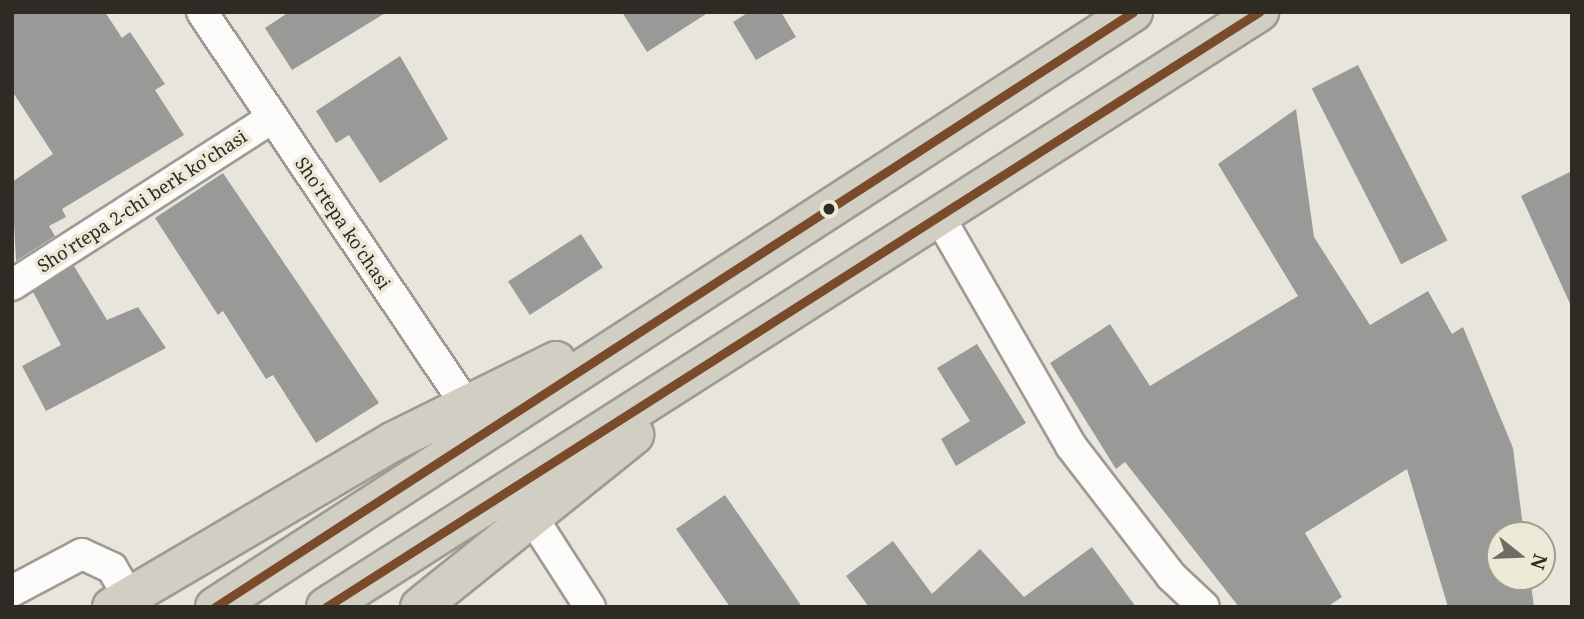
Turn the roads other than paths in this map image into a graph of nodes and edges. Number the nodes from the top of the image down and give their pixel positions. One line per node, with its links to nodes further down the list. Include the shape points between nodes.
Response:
1 (202, 12): 4 (street, Sho'rtepa ko'chasi)
2 (1133, 12): 8 (highway, via 720,279)
3 (1259, 12): 5 (highway)
4 (272, 118): 6 (street, Sho'rtepa 2-chi berk ko'chasi); 8 (street, Sho'rtepa ko'chasi)
5 (940, 218): 7 (highway); 17 (street, via 1071,446 1171,576)
6 (12, 285)
7 (753, 336): 9 (highway); 10 (highway)
8 (475, 419): 12 (highway); 13 (highway)
9 (513, 488): 10 (street); 14 (highway)
10 (533, 519): 15 (highway); 16 (street)
11 (12, 591): 12 (street, via 82,554 102,560)
12 (120, 601)
13 (215, 607)
14 (326, 607)
15 (420, 607)
16 (590, 607)
17 (1204, 607)

